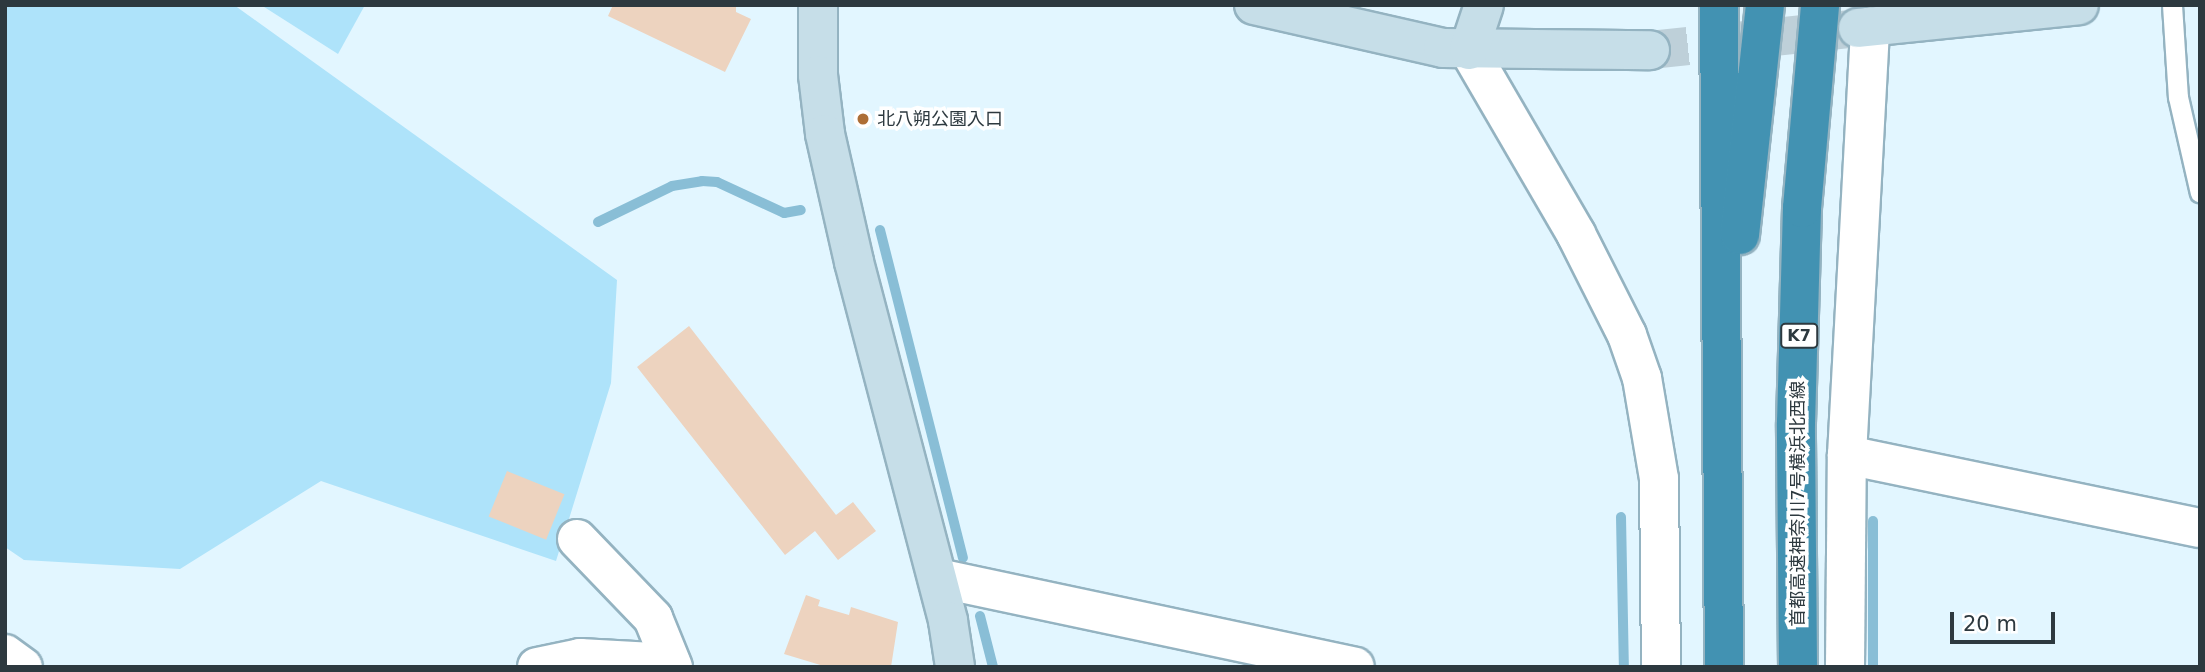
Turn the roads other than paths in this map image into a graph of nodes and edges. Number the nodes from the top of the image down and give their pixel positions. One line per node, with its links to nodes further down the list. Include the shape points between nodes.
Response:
1 (818, 5): 16 (street, via 818,75 825,134)
2 (1254, 5): 9 (street)
3 (1483, 5): 9 (street)
4 (1719, 5): 12 (highway)
5 (1765, 5): 12 (highway)
6 (1820, 5): 25 (highway, 首都高速神奈川7号横浜北西線 / K7, via 1802,222 1796,423)
7 (2079, 5): 13 (street, via 1864,28)
8 (2172, 5): 11 (lane, via 2178,97)
9 (1469, 50): 10 (street); 23 (street, via 1576,234 1628,335 1642,378 1659,479)
10 (1650, 50)
11 (2200, 192)
12 (1722, 426): 24 (highway)
13 (1847, 455): 14 (street); 26 (street)
14 (2200, 527)
15 (577, 539): 18 (street, via 653,618)
16 (938, 578): 21 (street); 22 (street)
17 (5, 654): 19 (street)
18 (672, 665): 20 (street, via 580,657)
19 (23, 667)
20 (537, 667)
21 (955, 667)
22 (1355, 667)
23 (1661, 667)
24 (1724, 667)
25 (1798, 667)
26 (1845, 667)

